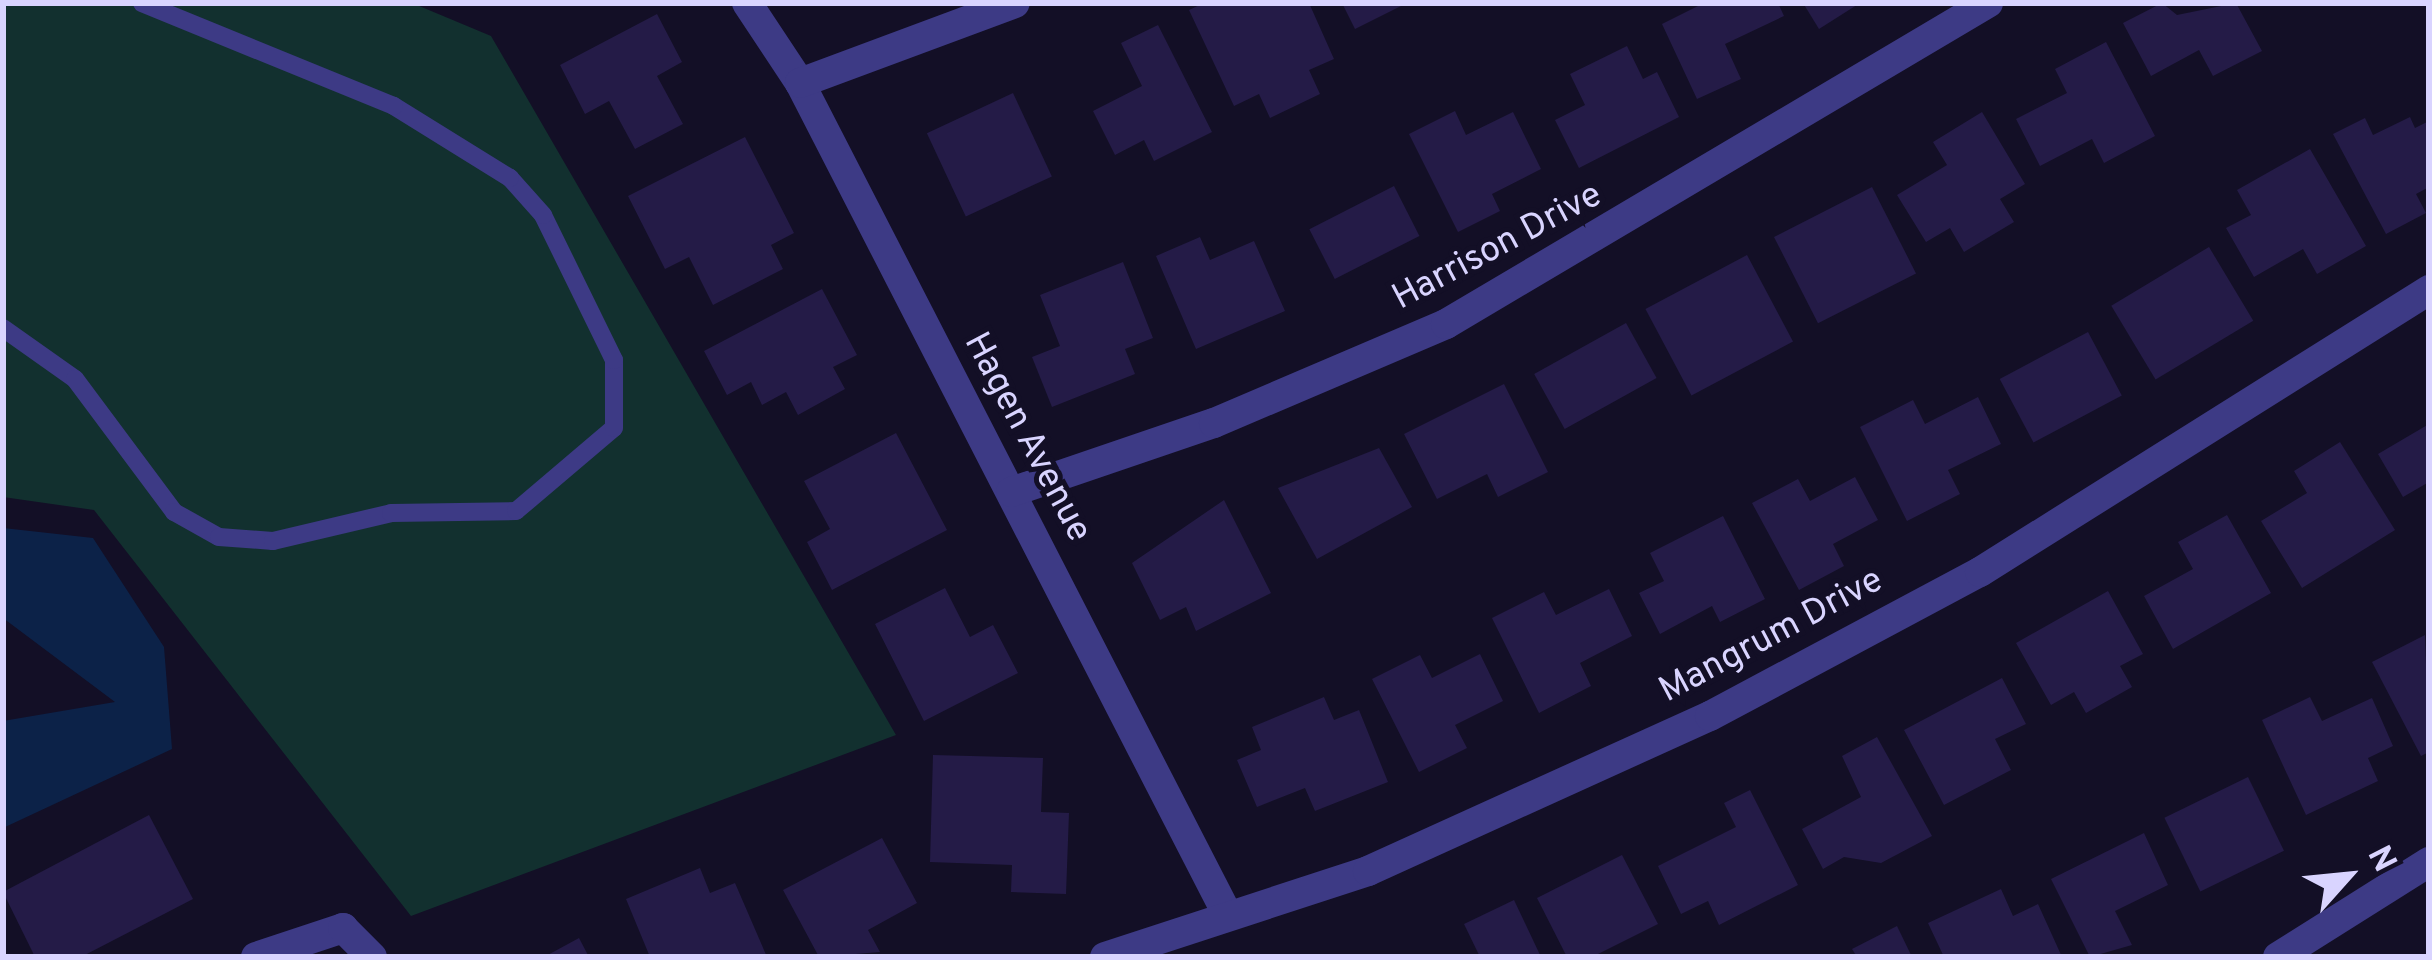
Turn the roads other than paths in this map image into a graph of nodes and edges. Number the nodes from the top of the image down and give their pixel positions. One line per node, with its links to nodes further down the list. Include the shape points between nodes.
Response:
1 (142, 3): 7 (lane, via 394,106 510,178 543,215 614,360 614,428 516,511 391,513 273,541 219,537 174,512 75,380)
2 (747, 3): 5 (street, Hagen Avenue)
3 (1015, 3): 5 (street)
4 (1988, 3): 8 (street, Harrison Drive, via 1447,324 1214,423)
5 (800, 83): 8 (street, Hagen Avenue)
6 (2429, 290): 10 (street, Mangrum Drive, via 1980,572 1710,716 1368,871)
7 (3, 328)
8 (1012, 492): 10 (street, Hagen Avenue)
9 (2429, 862): 14 (street)
10 (1227, 914): 13 (street, Mangrum Drive)
11 (256, 957): 12 (street, via 343,928)
12 (372, 957)
13 (1105, 957)
14 (2278, 957)

